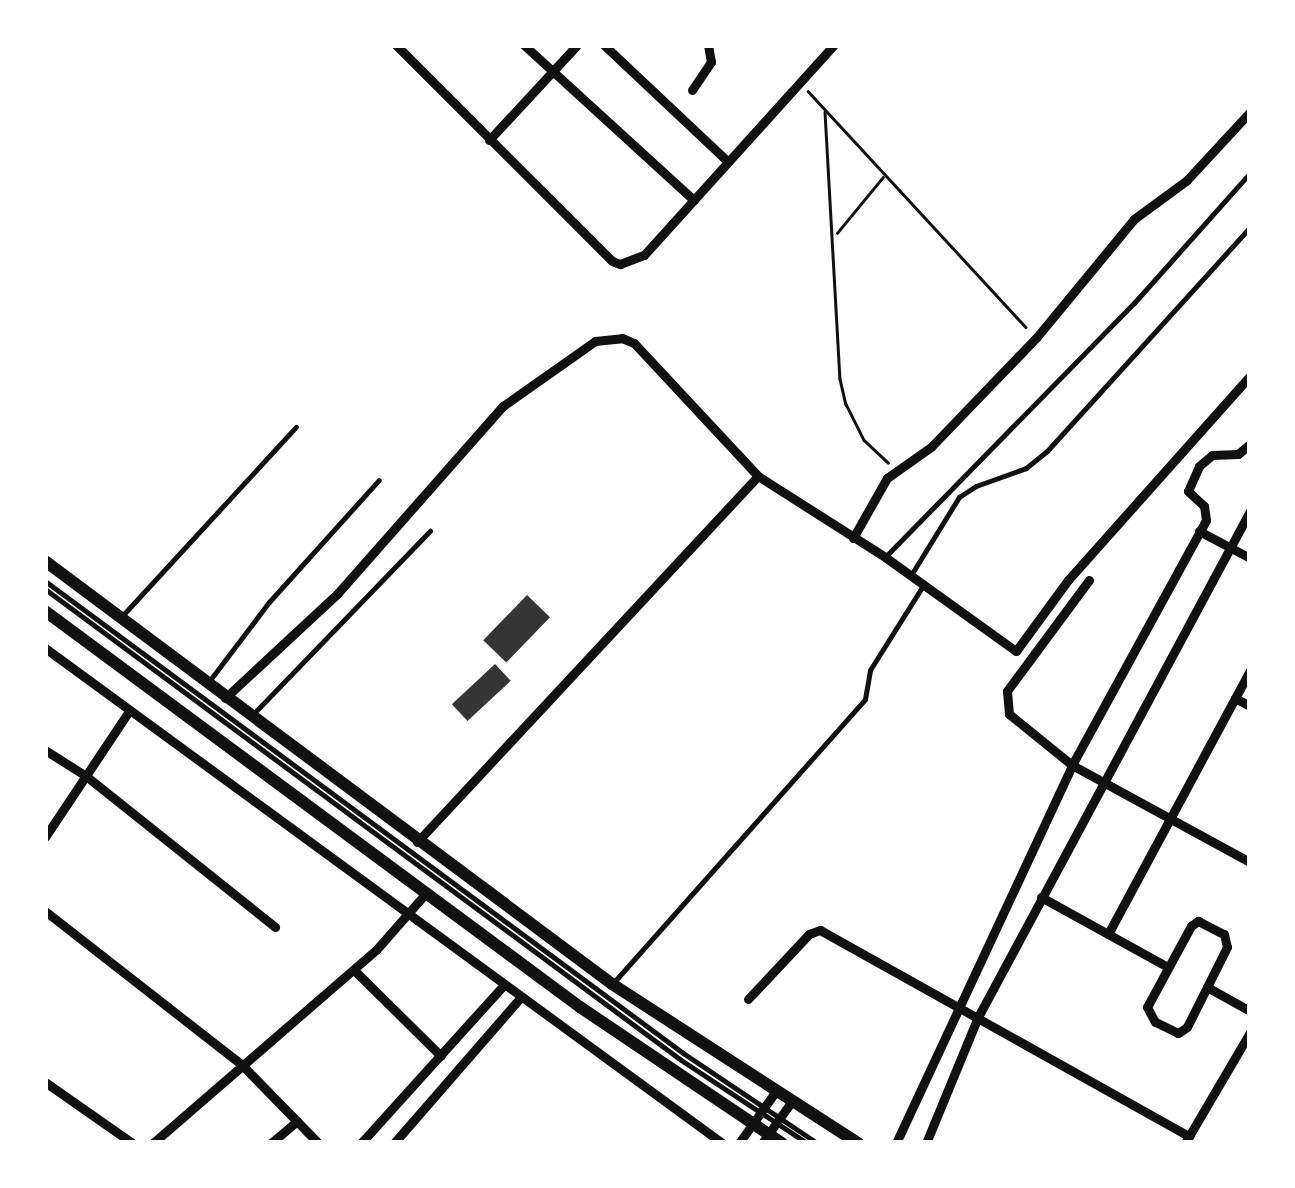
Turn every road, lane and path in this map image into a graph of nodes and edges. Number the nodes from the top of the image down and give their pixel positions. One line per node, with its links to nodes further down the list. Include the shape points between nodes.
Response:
1 (396, 45): 13 (street)
2 (524, 45): 8 (street)
3 (577, 45): 8 (street)
4 (604, 45): 14 (street)
5 (708, 45): 10 (street, via 712,62)
6 (818, 45): 7 (street)
7 (830, 49): 9 (street)
8 (553, 72): 13 (street); 17 (street)
9 (801, 82): 11 (path); 14 (street)
10 (692, 90)
11 (825, 112): 16 (path); 19 (path)
12 (1250, 112): 20 (street, via 1186,181 1134,219)
13 (489, 140): 17 (street, via 620,264 644,255)
14 (728, 162): 17 (street)
15 (1250, 173): 32 (lane, via 1134,304)
16 (884, 176): 19 (path); 20 (path)
17 (694, 200)
18 (1250, 227): 35 (lane, via 1047,451 1026,468 960,496)
19 (834, 236): 24 (path, via 846,404 864,440)
20 (1036, 338): 24 (street, via 931,448)
21 (1250, 376): 38 (street, via 1068,580 1016,650)
22 (296, 427): 41 (lane)
23 (1250, 444): 29 (street, via 1199,466 1188,491 1206,511)
24 (896, 469): 30 (street)
25 (758, 476): 30 (street); 45 (street, via 634,343 595,341 503,406 337,594); 56 (street)
26 (379, 480): 44 (lane, via 269,602)
27 (1250, 511): 31 (street)
28 (430, 531): 49 (lane)
29 (1200, 531): 31 (street); 51 (street)
30 (853, 538): 32 (street)
31 (1233, 549): 33 (street); 53 (street)
32 (885, 557): 35 (street)
33 (1250, 558)
34 (45, 561): 41 (main road)
35 (911, 576): 38 (street)
36 (1089, 580): 51 (street, via 1005,696 1009,714)
37 (45, 581): 80 (lane)
38 (924, 584): 66 (lane, via 870,670 866,699)
39 (45, 589): 80 (lane, via 681,1060)
40 (45, 611): 58 (main road)
41 (121, 617): 44 (main road)
42 (45, 648): 48 (street)
43 (1250, 670): 46 (street)
44 (207, 683): 45 (main road)
45 (226, 698): 49 (main road)
46 (1235, 698): 47 (street); 54 (street)
47 (1250, 706)
48 (129, 711): 52 (street); 61 (street)
49 (251, 716): 56 (main road)
50 (45, 750): 52 (street)
51 (1072, 765): 53 (street); 71 (street)
52 (86, 776): 55 (street); 62 (street)
53 (1102, 784): 54 (street); 59 (street)
54 (1171, 820): 57 (street); 63 (street)
55 (45, 837)
56 (418, 842): 66 (main road)
57 (1250, 862)
58 (426, 893): 61 (street); 83 (main road)
59 (1042, 898): 63 (street); 73 (street)
60 (45, 911): 76 (street)
61 (409, 915): 65 (street); 67 (street)
62 (275, 927)
63 (1108, 934): 64 (street)
64 (1168, 967): 68 (street, via 1191,926 1206,922 1224,934 1227,947); 68 (street, via 1148,1007 1154,1022 1185,1030)
65 (354, 970): 75 (street); 76 (street)
66 (612, 984): 78 (main road)
67 (502, 986): 69 (street); 75 (street)
68 (1208, 987): 72 (street)
69 (520, 998): 92 (street); 93 (street)
70 (748, 1000): 71 (street, via 820,930)
71 (956, 1008): 73 (street); 82 (street)
72 (1250, 1010)
73 (978, 1017): 85 (street); 86 (street)
74 (1250, 1034): 86 (street)
75 (441, 1056): 91 (street)
76 (242, 1065): 81 (street); 88 (street)
77 (45, 1082): 87 (street)
78 (776, 1090): 79 (main road); 80 (street)
79 (792, 1101): 84 (street); 98 (main road)
80 (763, 1110): 83 (street); 84 (lane)
81 (297, 1121): 89 (street); 90 (street)
82 (906, 1124): 85 (street); 99 (street)
83 (752, 1125): 84 (main road); 94 (street)
84 (772, 1130): 95 (main road); 96 (lane); 97 (lane)
85 (927, 1139)
86 (1187, 1140)
87 (132, 1143)
88 (153, 1143)
89 (271, 1143)
90 (318, 1143)
91 (361, 1143)
92 (394, 1143)
93 (722, 1143)
94 (740, 1143)
95 (782, 1143)
96 (806, 1143)
97 (817, 1143)
98 (858, 1143)
99 (896, 1143)

